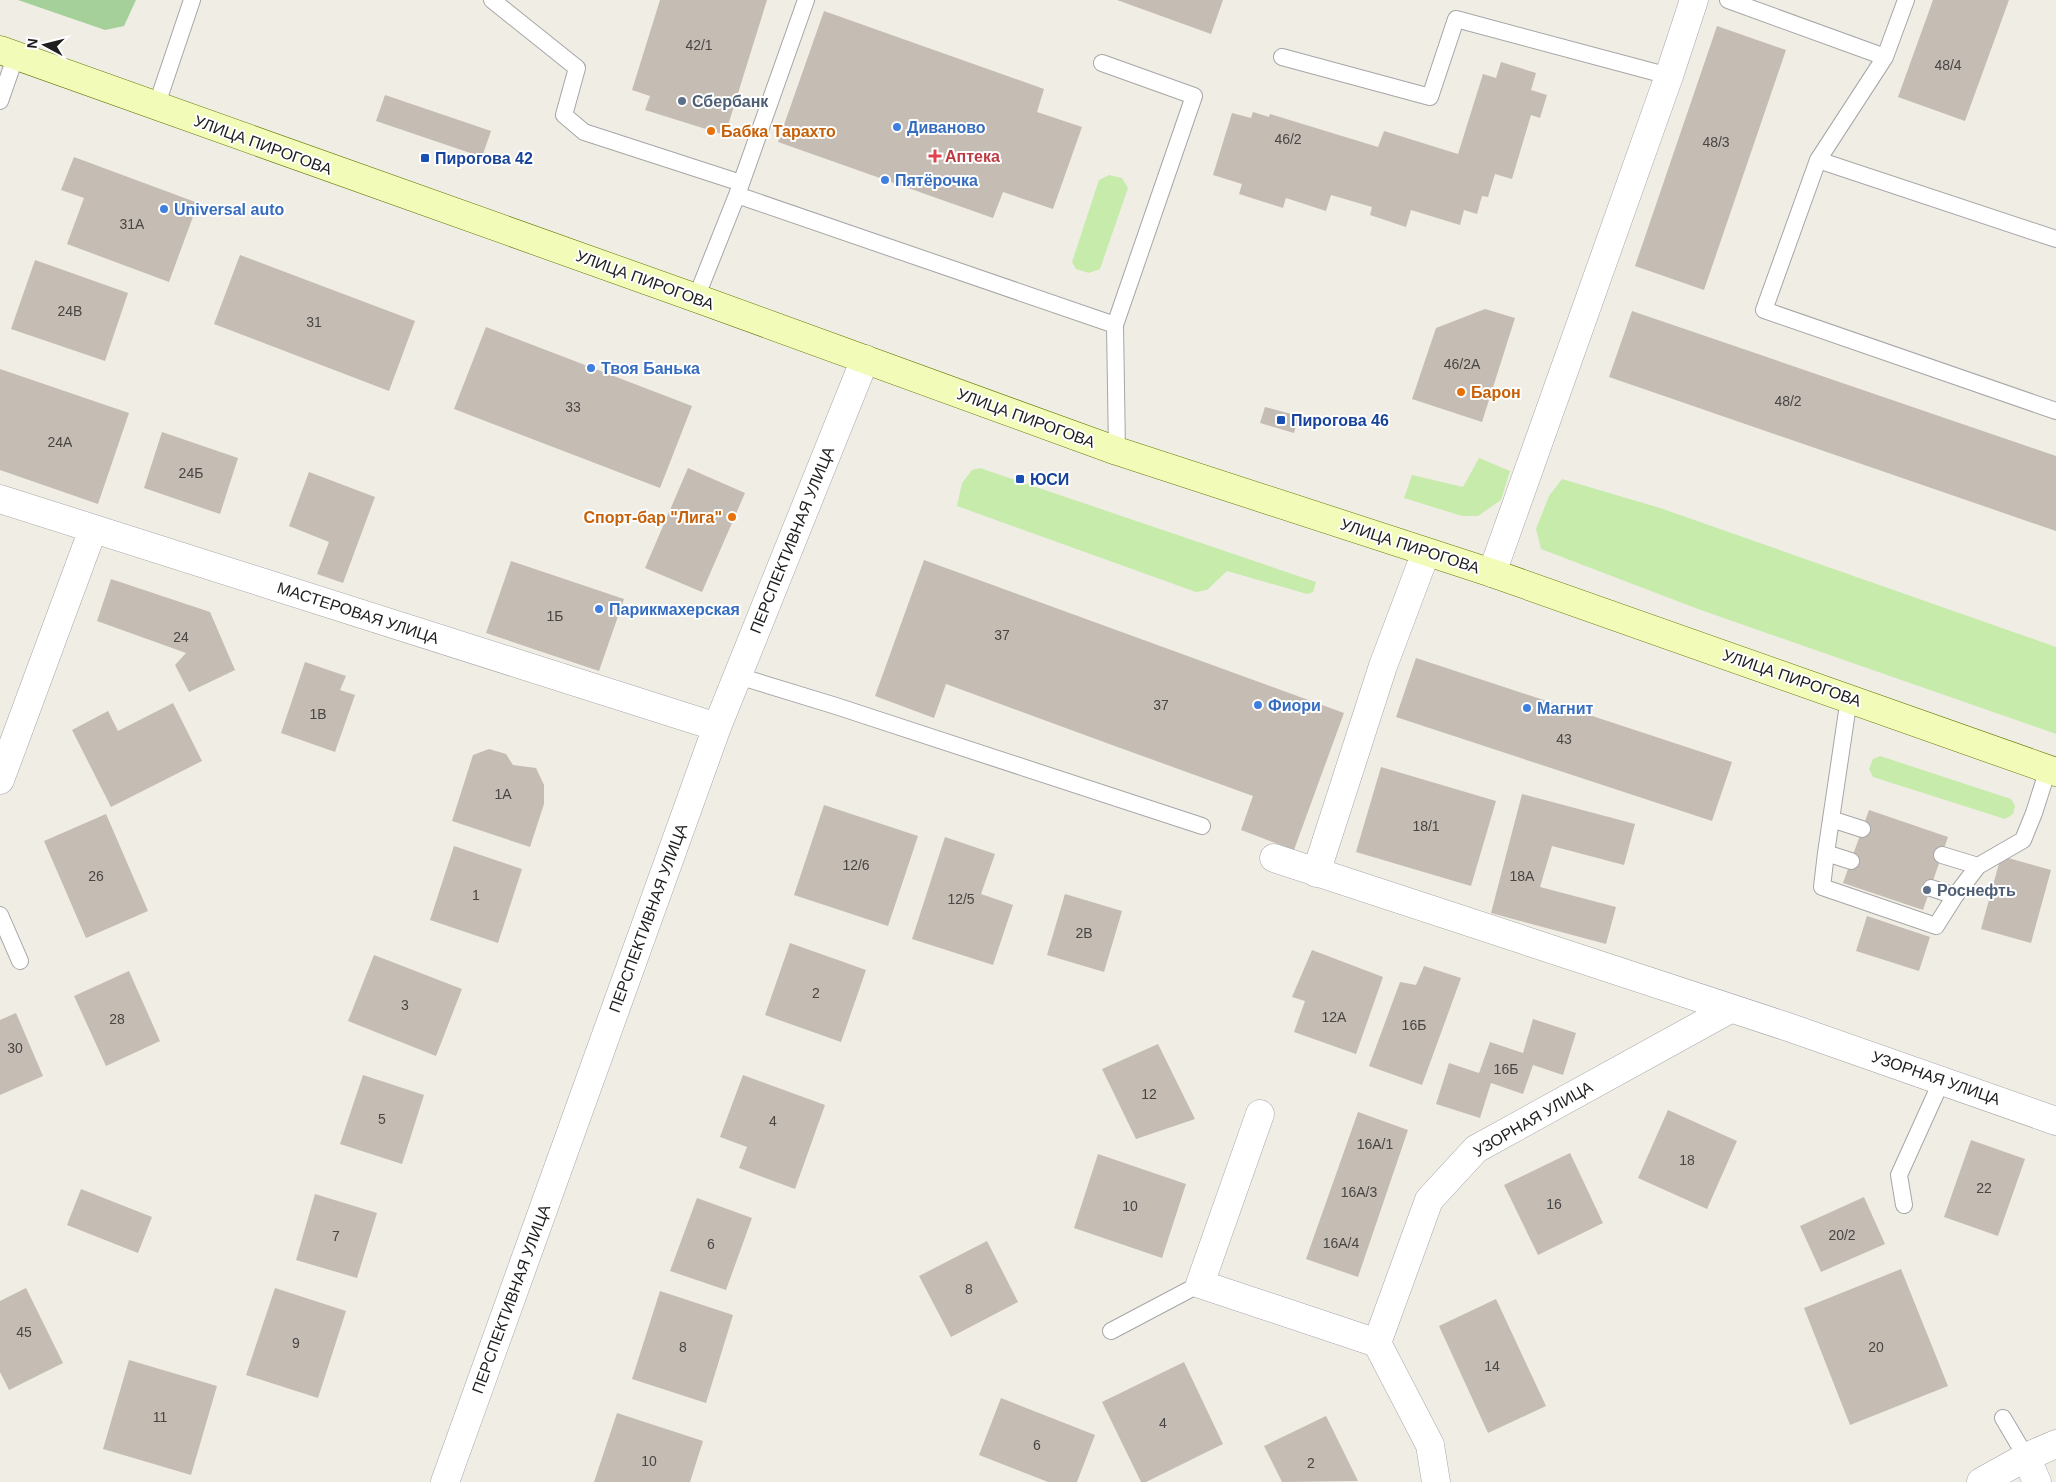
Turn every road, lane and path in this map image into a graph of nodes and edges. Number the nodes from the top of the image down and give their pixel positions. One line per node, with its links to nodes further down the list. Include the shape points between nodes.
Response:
1 (192, 0): 13 (lane)
2 (492, 0): 15 (lane, via 577,68 564,115 584,132)
3 (806, 0): 15 (lane)
4 (1694, 0): 11 (street)
5 (1728, 0): 9 (lane)
6 (1906, 0): 9 (lane)
7 (8, 53): 12 (lane); 13 (main road, УЛИЦА ПИРОГОВА)
8 (1282, 57): 11 (lane, via 1430,98 1456,19)
9 (1885, 57): 14 (lane)
10 (1102, 63): 18 (lane, via 1194,96)
11 (1669, 76): 25 (street)
12 (0, 101)
13 (156, 107): 17 (main road, УЛИЦА ПИРОГОВА)
14 (1818, 160): 16 (lane); 20 (lane, via 1764,310)
15 (739, 189): 17 (lane); 18 (lane)
16 (2056, 239)
17 (696, 298): 19 (main road, УЛИЦА ПИРОГОВА)
18 (1115, 325): 21 (lane)
19 (865, 359): 21 (main road, УЛИЦА ПИРОГОВА); 26 (street, ПЕРСПЕКТИВНАЯ УЛИЦА)
20 (2056, 411)
21 (1117, 451): 24 (main road, УЛИЦА ПИРОГОВА)
22 (0, 499): 23 (street, МАСТЕРОВАЯ УЛИЦА)
23 (93, 529): 28 (street, МАСТЕРОВАЯ УЛИЦА); 30 (street)
24 (1426, 552): 25 (main road, УЛИЦА ПИРОГОВА); 39 (street, via 1383,666)
25 (1492, 572): 27 (main road, УЛИЦА ПИРОГОВА)
26 (738, 676): 28 (street, ПЕРСПЕКТИВНАЯ УЛИЦА); 32 (lane)
27 (1849, 698): 29 (main road, УЛИЦА ПИРОГОВА); 31 (lane)
28 (717, 727): 55 (street, ПЕРСПЕКТИВНАЯ УЛИЦА)
29 (2052, 770): 38 (lane, via 2023,840)
30 (0, 780)
31 (1831, 819): 33 (lane); 34 (lane)
32 (1202, 826)
33 (1862, 829)
34 (1826, 853): 37 (lane); 41 (lane, via 1822,886 1936,926)
35 (1942, 855): 38 (lane)
36 (1274, 858): 39 (street, УЗОРНАЯ УЛИЦА)
37 (1851, 861)
38 (1978, 866): 41 (lane)
39 (1316, 873): 44 (street, УЗОРНАЯ УЛИЦА)
40 (1931, 888): 41 (lane)
41 (1955, 896)
42 (0, 915): 43 (lane)
43 (20, 961)
44 (1730, 1009): 45 (street, УЗОРНАЯ УЛИЦА); 51 (street, УЗОРНАЯ УЛИЦА, via 1476,1149 1429,1200)
45 (1942, 1080): 47 (street, УЗОРНАЯ УЛИЦА); 48 (lane, via 1898,1174)
46 (1260, 1114): 49 (street)
47 (2056, 1121)
48 (1904, 1205)
49 (1200, 1284): 50 (lane); 51 (street)
50 (1111, 1331)
51 (1376, 1343): 56 (street, via 1430,1445)
52 (2002, 1418): 54 (lane)
53 (2056, 1444): 54 (street)
54 (2026, 1457): 57 (street); 58 (street)
55 (445, 1482)
56 (1436, 1482)
57 (1981, 1482)
58 (2037, 1482)

